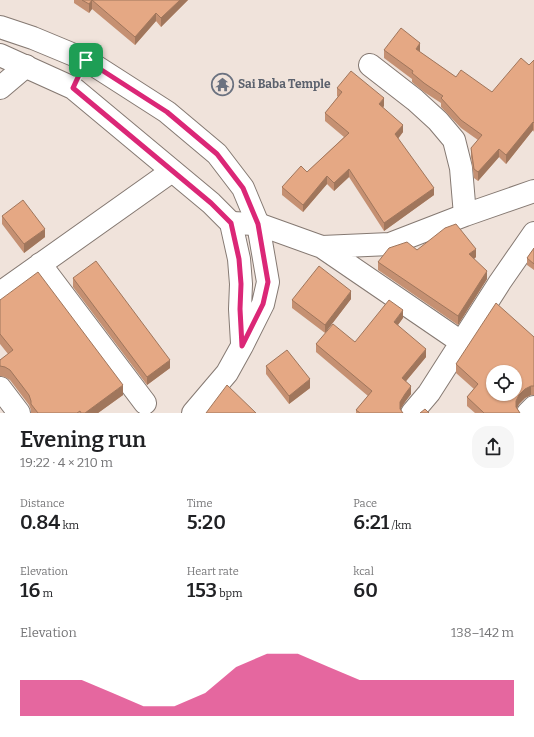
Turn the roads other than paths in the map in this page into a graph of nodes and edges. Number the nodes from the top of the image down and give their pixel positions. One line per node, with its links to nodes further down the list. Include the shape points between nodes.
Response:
1 (0, 27): 3 (street)
2 (0, 55): 5 (street)
3 (86, 60): 7 (street); 12 (street, via 167,112 217,154 243,188)
4 (370, 65): 10 (street, via 415,100 454,140 461,168)
5 (26, 66): 6 (street); 7 (street)
6 (0, 88)
7 (73, 88): 8 (street)
8 (172, 171): 11 (street); 15 (street)
9 (534, 192): 10 (street)
10 (465, 215): 14 (street, via 390,244)
11 (231, 223): 12 (street); 18 (street, via 239,259)
12 (258, 224): 14 (street); 18 (street, via 268,282 263,304)
13 (534, 233): 17 (street)
14 (322, 247): 17 (street)
15 (40, 264): 16 (street); 20 (street)
16 (0, 293)
17 (461, 342): 24 (street, via 429,393)
18 (242, 346): 23 (street, via 227,373)
19 (0, 388): 22 (street)
20 (145, 403)
21 (534, 407): 25 (street)
22 (19, 413)
23 (193, 413)
24 (412, 413)
25 (528, 413)

